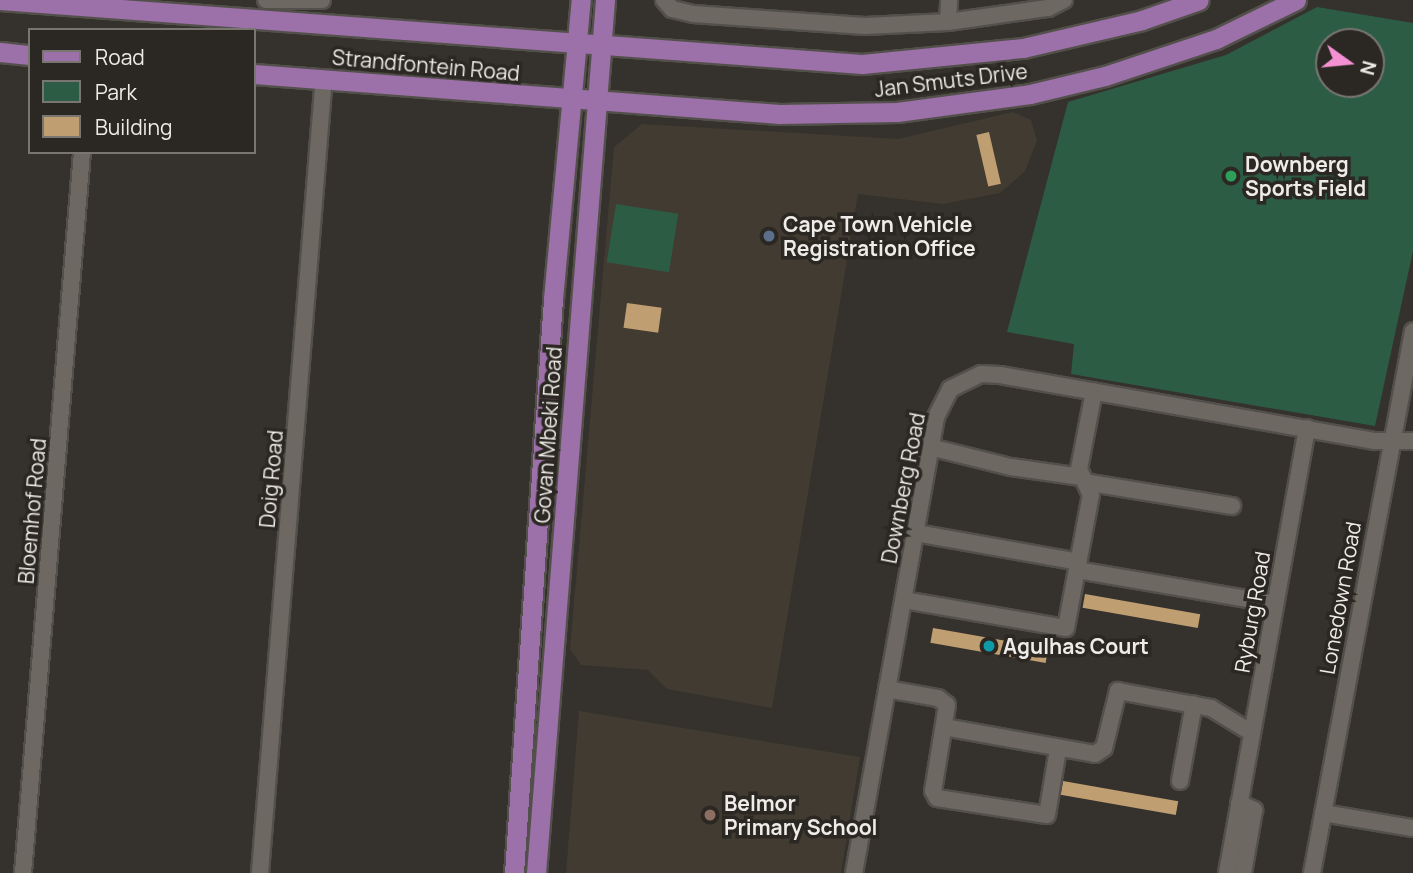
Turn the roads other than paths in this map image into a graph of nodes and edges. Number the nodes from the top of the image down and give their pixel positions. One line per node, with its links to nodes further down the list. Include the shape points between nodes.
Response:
1 (0, 0): 12 (main road, Strandfontein Road)
2 (266, 0): 3 (street)
3 (322, 0)
4 (581, 0): 12 (main road, Govan Mbeki Road)
5 (605, 0): 13 (main road, Govan Mbeki Road)
6 (664, 0): 11 (street, via 678,12 808,24)
7 (949, 0): 11 (street)
8 (1063, 0): 11 (street, via 1048,8)
9 (1199, 0): 13 (main road, Jan Smuts Drive, via 1142,20 1023,48 926,62 799,63)
10 (1296, 0): 19 (main road, Jan Smuts Drive, via 1156,61 1004,98 849,114)
11 (948, 22)
12 (576, 47): 13 (main road, Strandfontein Road); 18 (main road, Govan Mbeki Road)
13 (600, 49): 19 (main road, Govan Mbeki Road)
14 (0, 52): 15 (main road)
15 (28, 55)
16 (256, 74): 18 (main road, Strandfontein Road)
17 (323, 89): 43 (street, Doig Road)
18 (571, 99): 19 (main road, Strandfontein Road); 44 (main road, Govan Mbeki Road)
19 (595, 101): 45 (main road, Govan Mbeki Road)
20 (82, 154): 42 (street, Bloemhof Road)
21 (1413, 331): 24 (street, Lonedown Road)
22 (1094, 391): 23 (street, Downberg Road); 26 (street, Downberg Road, via 1000,374 969,378 944,396); 27 (street)
23 (1307, 428): 24 (street, Downberg Road); 32 (street, Ryburg Road)
24 (1389, 440): 25 (street, Downberg Road); 40 (street, Lonedown Road)
25 (1413, 441)
26 (930, 447): 27 (street); 29 (street, Downberg Road)
27 (1085, 480): 28 (street); 30 (street)
28 (1232, 506)
29 (916, 533): 30 (street); 31 (street, Downberg Road)
30 (1077, 566): 31 (street, via 1066,628); 32 (street)
31 (904, 600): 33 (street, Downberg Road)
32 (1275, 604): 36 (street, Ryburg Road)
33 (887, 689): 35 (street, via 944,700); 46 (street, Downberg Road)
34 (1194, 704): 36 (street, via 1215,710); 37 (street, via 1118,691 1102,751); 38 (street)
35 (944, 727): 37 (street); 37 (street, via 935,797 1047,815)
36 (1252, 733): 39 (street, Ryburg Road)
37 (1058, 749)
38 (1180, 781)
39 (1239, 803): 47 (street, Ryburg Road); 48 (street, via 1254,810)
40 (1323, 813): 41 (street); 49 (street, Lonedown Road)
41 (1413, 828)
42 (23, 873)
43 (260, 873)
44 (514, 873)
45 (536, 873)
46 (854, 873)
47 (1227, 873)
48 (1243, 873)
49 (1312, 873)

